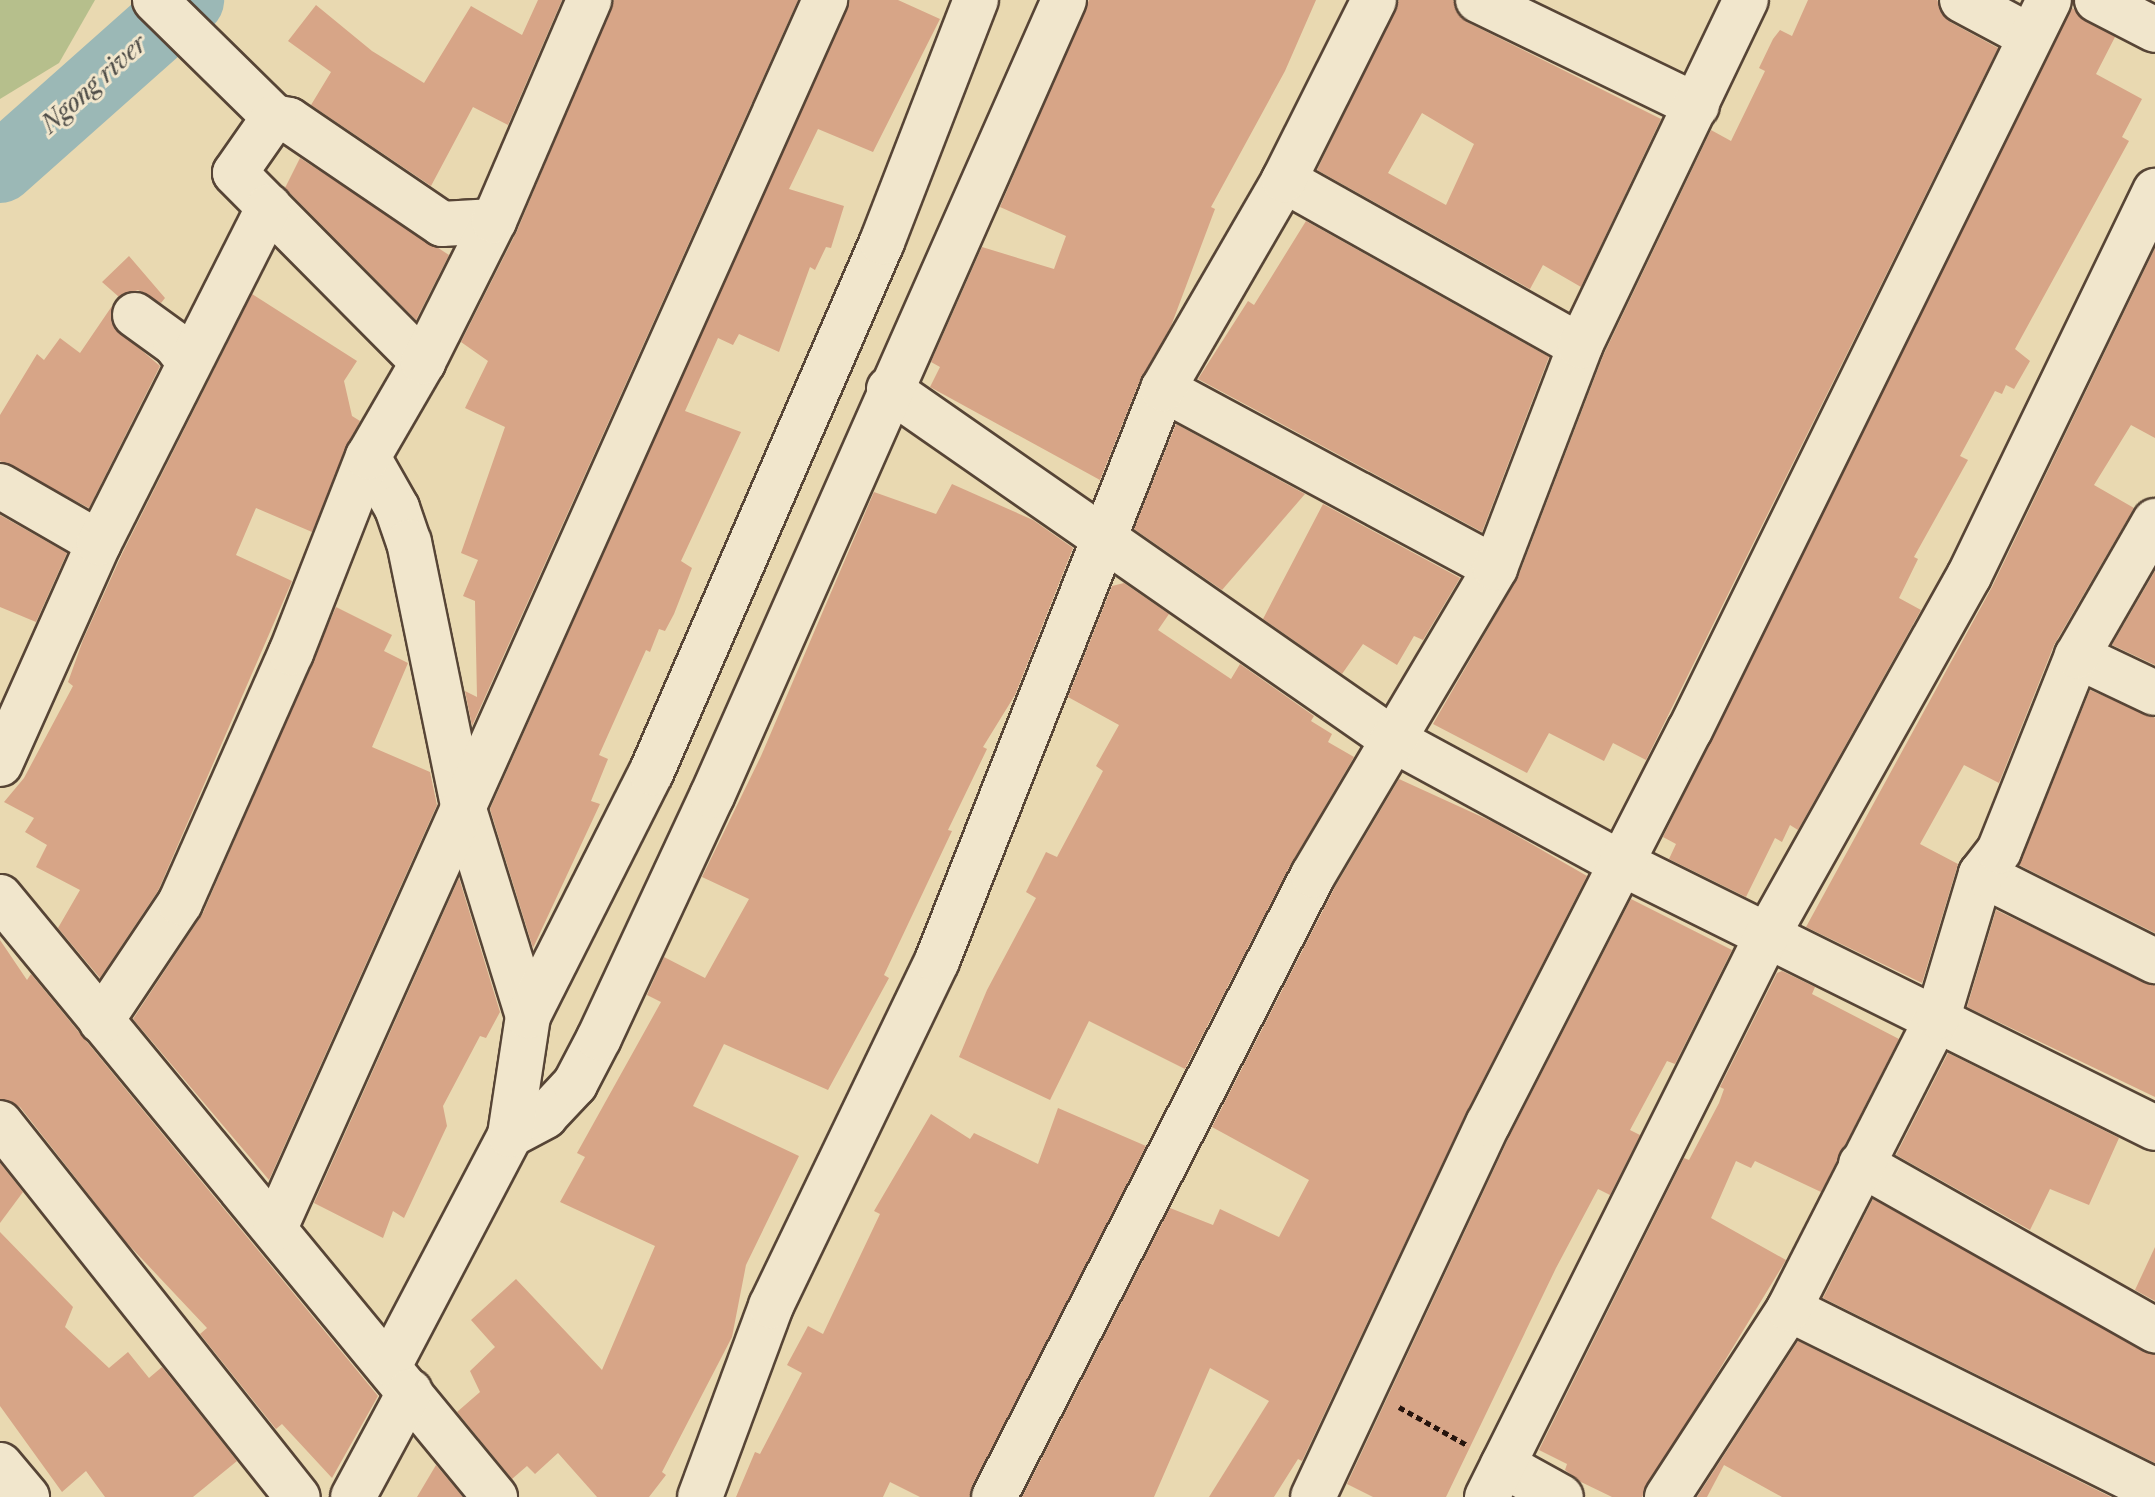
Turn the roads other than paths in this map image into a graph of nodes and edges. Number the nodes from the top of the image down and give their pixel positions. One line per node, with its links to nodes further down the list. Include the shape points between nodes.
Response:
1 (155, 0): 14 (street)
2 (589, 0): 18 (street)
3 (825, 0): 35 (street)
4 (976, 0): 41 (street, via 882,242 651,773)
5 (1064, 0): 23 (street)
6 (1374, 0): 15 (street)
7 (1478, 0): 13 (street)
8 (1746, 0): 13 (street)
9 (1962, 0): 11 (street)
10 (2097, 0): 12 (street)
11 (2039, 18): 36 (street, via 1690,730)
12 (2155, 30)
13 (1697, 106): 20 (street)
14 (273, 116): 17 (street, via 235,173); 18 (street, via 289,120 442,224)
15 (1284, 180): 20 (street); 24 (street)
16 (2155, 191): 39 (street, via 1969,576)
17 (269, 206): 21 (street); 22 (street)
18 (494, 221): 22 (street)
19 (135, 315): 21 (street, via 175,344)
20 (1580, 346): 30 (street)
21 (189, 362): 29 (street)
22 (423, 362): 25 (street)
23 (889, 389): 28 (street); 46 (street, via 712,796 599,1038 575,1084 545,1116)
24 (1163, 389): 28 (street); 30 (street)
25 (368, 457): 35 (street, via 397,508 413,555); 43 (street, via 291,653 180,903)
26 (0, 486): 29 (street)
27 (2155, 521): 31 (street)
28 (1107, 540): 33 (street); 59 (street, via 937,961 771,1306)
29 (99, 543): 34 (street)
30 (1495, 568): 33 (street)
31 (2077, 656): 32 (street); 37 (street, via 1999,851)
32 (2155, 693)
33 (1392, 739): 36 (street); 60 (street, via 1313,875)
34 (0, 764)
35 (463, 806): 41 (street); 48 (street)
36 (1619, 862): 39 (street); 61 (street, via 1488,1124)
37 (1981, 874): 40 (street); 42 (street)
38 (0, 897): 43 (street)
39 (1768, 934): 42 (street); 53 (street)
40 (2155, 961)
41 (528, 1016): 46 (street)
42 (1938, 1017): 45 (street); 47 (street)
43 (101, 1021): 48 (street)
44 (0, 1123): 56 (street)
45 (2155, 1128)
46 (510, 1135): 51 (street)
47 (1861, 1164): 49 (street); 50 (street)
48 (275, 1228): 51 (street)
49 (1789, 1309): 54 (street); 63 (street)
50 (2155, 1330)
51 (400, 1378): 57 (street); 58 (street)
52 (0, 1465): 55 (street)
53 (1495, 1481): 62 (street)
54 (2155, 1491)
55 (27, 1497)
56 (298, 1497)
57 (353, 1497)
58 (495, 1497)
59 (700, 1497)
60 (994, 1497)
61 (1313, 1497)
62 (1561, 1497)
63 (1667, 1497)

